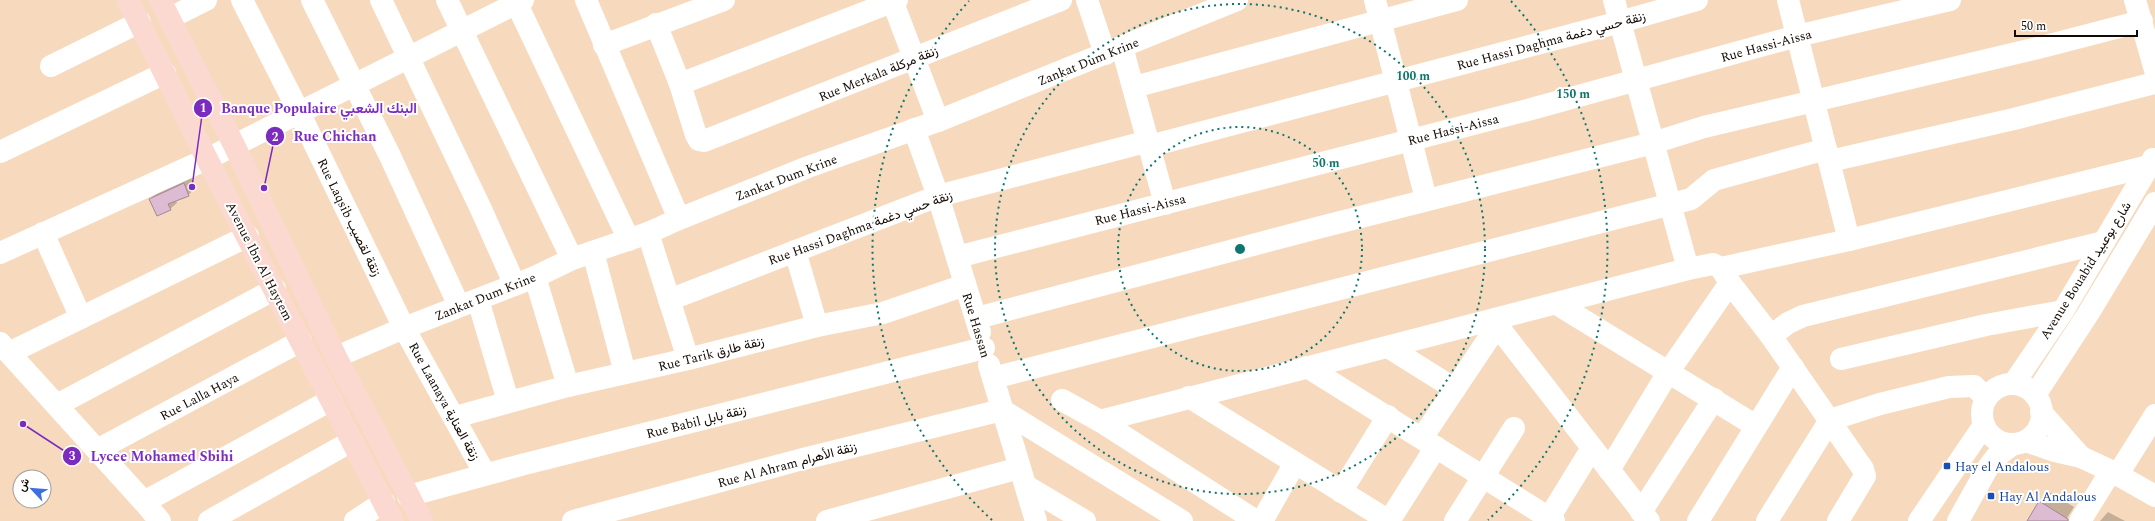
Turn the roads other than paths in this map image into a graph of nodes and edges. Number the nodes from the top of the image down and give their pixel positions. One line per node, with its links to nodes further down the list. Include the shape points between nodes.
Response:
1 (128, 0): 25 (main road, Avenue Ibn Al Haytem)
2 (206, 0): 22 (street)
3 (242, 0): 44 (street, Rue Laqsib زنقة لقصيب)
4 (312, 0): 40 (street)
5 (381, 0): 32 (street)
6 (447, 0): 28 (street)
7 (586, 0): 30 (street)
8 (724, 0): 21 (street)
9 (1061, 0): 33 (street, Rue Merkala زنقة مركلة)
10 (1087, 0): 31 (street)
11 (1237, 0): 31 (street, Zankat Dum Krine)
12 (1375, 0): 23 (street)
13 (1457, 0): 23 (street)
14 (1614, 0): 26 (street)
15 (1697, 0): 26 (street, Rue Hassi Daghma زنقة حسي دغمة)
16 (1788, 0): 29 (street)
17 (1950, 0): 29 (street, Rue Hassi-Aissa)
18 (2135, 0): 24 (street)
19 (518, 1): 28 (street); 63 (street)
20 (894, 1): 33 (street); 41 (street)
21 (680, 8): 27 (street)
22 (165, 9): 49 (main road, Avenue Ibn Al Haytem)
23 (1381, 21): 37 (street); 42 (street)
24 (2142, 21): 35 (street); 43 (street)
25 (140, 22): 34 (street); 36 (main road, Avenue Ibn Al Haytem)
26 (1620, 22): 37 (street, Rue Hassi Daghma زنقة حسي دغمة); 38 (street)
27 (656, 24): 30 (street); 41 (street)
28 (462, 31): 32 (street); 70 (street)
29 (1797, 36): 38 (street, Rue Hassi-Aissa); 43 (street)
30 (604, 45): 60 (street)
31 (1114, 51): 42 (street); 45 (street, Zankat Dum Krine)
32 (408, 57): 40 (street); 74 (street)
33 (915, 59): 41 (street, Rue Merkala زنقة مركلة, via 701,141 696,135); 45 (street)
34 (51, 66)
35 (2155, 70)
36 (165, 73): 51 (street); 53 (main road, Avenue Ibn Al Haytem)
37 (1396, 81): 47 (street); 50 (street, Rue Hassi Daghma زنقة حسي دغمة)
38 (1637, 81): 47 (street, Rue Hassi-Aissa); 48 (street)
39 (2155, 83): 52 (street, via 2014,119)
40 (354, 84): 44 (street); 78 (street)
41 (680, 84)
42 (1134, 87): 50 (street)
43 (1813, 100): 48 (street, via 1704,127); 52 (street)
44 (299, 112): 49 (street); 85 (street, Rue Laqsib زنقة لقصيب)
45 (938, 121): 46 (street, Zankat Dum Krine)
46 (914, 129): 55 (street, Rue Hassan); 60 (street, Zankat Dum Krine, via 808,167)
47 (1411, 139): 56 (street); 57 (street, Rue Hassi-Aissa)
48 (1653, 143): 56 (street); 58 (street)
49 (234, 144): 53 (street); 91 (main road, Avenue Ibn Al Haytem)
50 (1149, 144): 55 (street, Rue Hassi Daghma زنقة حسي دغمة); 57 (street)
51 (0, 152)
52 (1828, 155): 58 (street, via 1714,180 1691,199); 64 (street)
53 (207, 159): 61 (street); 62 (main road, Avenue Ibn Al Haytem)
54 (2152, 161): 64 (street); 65 (street, Avenue Bouabid شارع بوعبيد)
55 (938, 196): 66 (street, Rue Hassi Daghma زنقة حسي دغمة); 69 (street, Rue Hassan)
56 (1426, 199): 82 (street)
57 (1165, 204): 69 (street, Rue Hassi-Aissa)
58 (1671, 204): 71 (street); 98 (street)
59 (2153, 213): 108 (street, Avenue Bouabid شارع بوعبيد, via 2088,314)
60 (679, 218): 63 (street, Zankat Dum Krine)
61 (43, 233): 68 (street); 81 (street)
62 (248, 236): 76 (main road, Avenue Ibn Al Haytem); 81 (street)
63 (639, 236): 67 (street, Zankat Dum Krine); 77 (street)
64 (1849, 240): 72 (street)
65 (2104, 242): 80 (street, Avenue Bouabid شارع بوعبيد); 86 (street, via 1803,316 1788,323)
66 (795, 251): 77 (street, Rue Hassi Daghma زنقة حسي دغمة); 84 (street)
67 (593, 252): 70 (street, Zankat Dum Krine); 97 (street)
68 (0, 253)
69 (957, 257): 75 (street, Rue Hassan)
70 (572, 259): 73 (street, Zankat Dum Krine)
71 (1688, 269): 72 (street, via 1713,264); 79 (street)
72 (1725, 276): 86 (street); 96 (street)
73 (535, 277): 74 (street, Zankat Dum Krine); 100 (street)
74 (515, 285): 78 (street, Zankat Dum Krine)
75 (965, 285): 82 (street, Rue Hassan); 84 (street, Rue Tarik زنقة طارق, via 883,313)
76 (275, 289): 87 (main road, Avenue Ibn Al Haytem); 109 (street)
77 (669, 300): 93 (street)
78 (469, 303): 85 (street, Zankat Dum Krine); 107 (street)
79 (1557, 304): 83 (street); 96 (street)
80 (2063, 311): 92 (street, via 1986,325); 99 (street, Avenue Bouabid شارع بوعبيد)
81 (81, 318): 89 (street)
82 (977, 318): 90 (street, Rue Hassan)
83 (1495, 323): 88 (street); 101 (street); 122 (street)
84 (818, 326): 93 (street, Rue Tarik زنقة طارق)
85 (404, 328): 91 (street, Zankat Dum Krine); 113 (street, Rue Laanaya زنقة العناية)
86 (1771, 336): 95 (street)
87 (301, 342): 105 (main road, Avenue Ibn Al Haytem); 123 (street, Rue Lalla Haya)
88 (1388, 347): 94 (street); 101 (street)
89 (4, 348): 109 (street)
90 (984, 348): 98 (street, Rue Hassan); 128 (street, Rue Babil زنقة بابل)
91 (336, 357): 132 (main road, Avenue Ibn Al Haytem)
92 (1841, 358)
93 (688, 359): 97 (street, Rue Tarik زنقة طارق)
94 (1306, 367): 102 (street); 112 (street)
95 (1793, 367): 114 (street); 117 (street)
96 (1669, 371): 104 (street); 126 (street)
97 (625, 373): 100 (street, Rue Tarik زنقة طارق)
98 (993, 378): 110 (street, Rue Hassan)
99 (2014, 383): 103 (street, via 2000,387); 108 (street, via 2027,388)
100 (568, 386): 107 (street, Rue Tarik زنقة طارق)
101 (1454, 389): 120 (street)
102 (1189, 397): 115 (street); 125 (street)
103 (1986, 398): 114 (street, via 1974,386 1949,388 1880,404); 116 (street, via 1982,411)
104 (1714, 399): 117 (street); 136 (street)
105 (331, 400): 119 (main road, Avenue Ibn Al Haytem); 134 (street)
106 (1062, 400): 115 (street)
107 (508, 401): 113 (street, Rue Tarik زنقة طارق)
108 (2038, 404): 121 (street, via 2038,428); 124 (street)
109 (57, 406): 123 (street)
110 (1002, 410): 130 (street, Rue Hassan); 138 (street); 144 (street, Rue Al Ahram زنقة الأهرام, via 799,460)
111 (2155, 414): 127 (street)
112 (1388, 416): 120 (street); 131 (street)
113 (455, 417): 128 (street, Rue Laanaya زنقة العناية)
114 (1830, 420): 152 (street); 153 (street, via 1865,476)
115 (1100, 422): 147 (street)
116 (1984, 425): 121 (street, via 1996,439 2004,443); 154 (street)
117 (1756, 426): 151 (street)
118 (1514, 428): 129 (street)
119 (352, 441): 135 (main road, Avenue Ibn Al Haytem); 141 (street)
120 (1429, 442): 129 (street); 149 (street)
121 (2019, 442): 124 (street); 155 (street, via 1996,457)
122 (1592, 448): 126 (street); 139 (street)
123 (97, 450): 134 (street)
124 (2081, 457): 127 (street)
125 (1295, 463): 131 (street); 148 (street)
126 (1610, 470): 136 (street)
127 (2115, 472): 133 (street); 156 (street)
128 (485, 474): 132 (street, Rue Babil زنقة بابل)
129 (1482, 476): 139 (street); 150 (street)
130 (1022, 477): 137 (street, Rue Hassan); 145 (street); 146 (street)
131 (1341, 492): 149 (street)
132 (408, 496): 143 (main road, Avenue Ibn Al Haytem)
133 (2155, 496)
134 (144, 502): 140 (street)
135 (388, 512): 142 (street)
136 (1645, 516)
137 (1033, 520)
138 (1179, 520)
139 (1552, 520)
140 (160, 521)
141 (209, 521)
142 (355, 521)
143 (422, 521)
144 (573, 521)
145 (827, 521)
146 (1085, 521)
147 (1256, 521)
148 (1262, 521)
149 (1389, 521)
150 (1455, 521)
151 (1698, 521)
152 (1767, 521)
153 (1838, 521)
154 (1919, 521)
155 (1958, 521)
156 (2080, 521)

